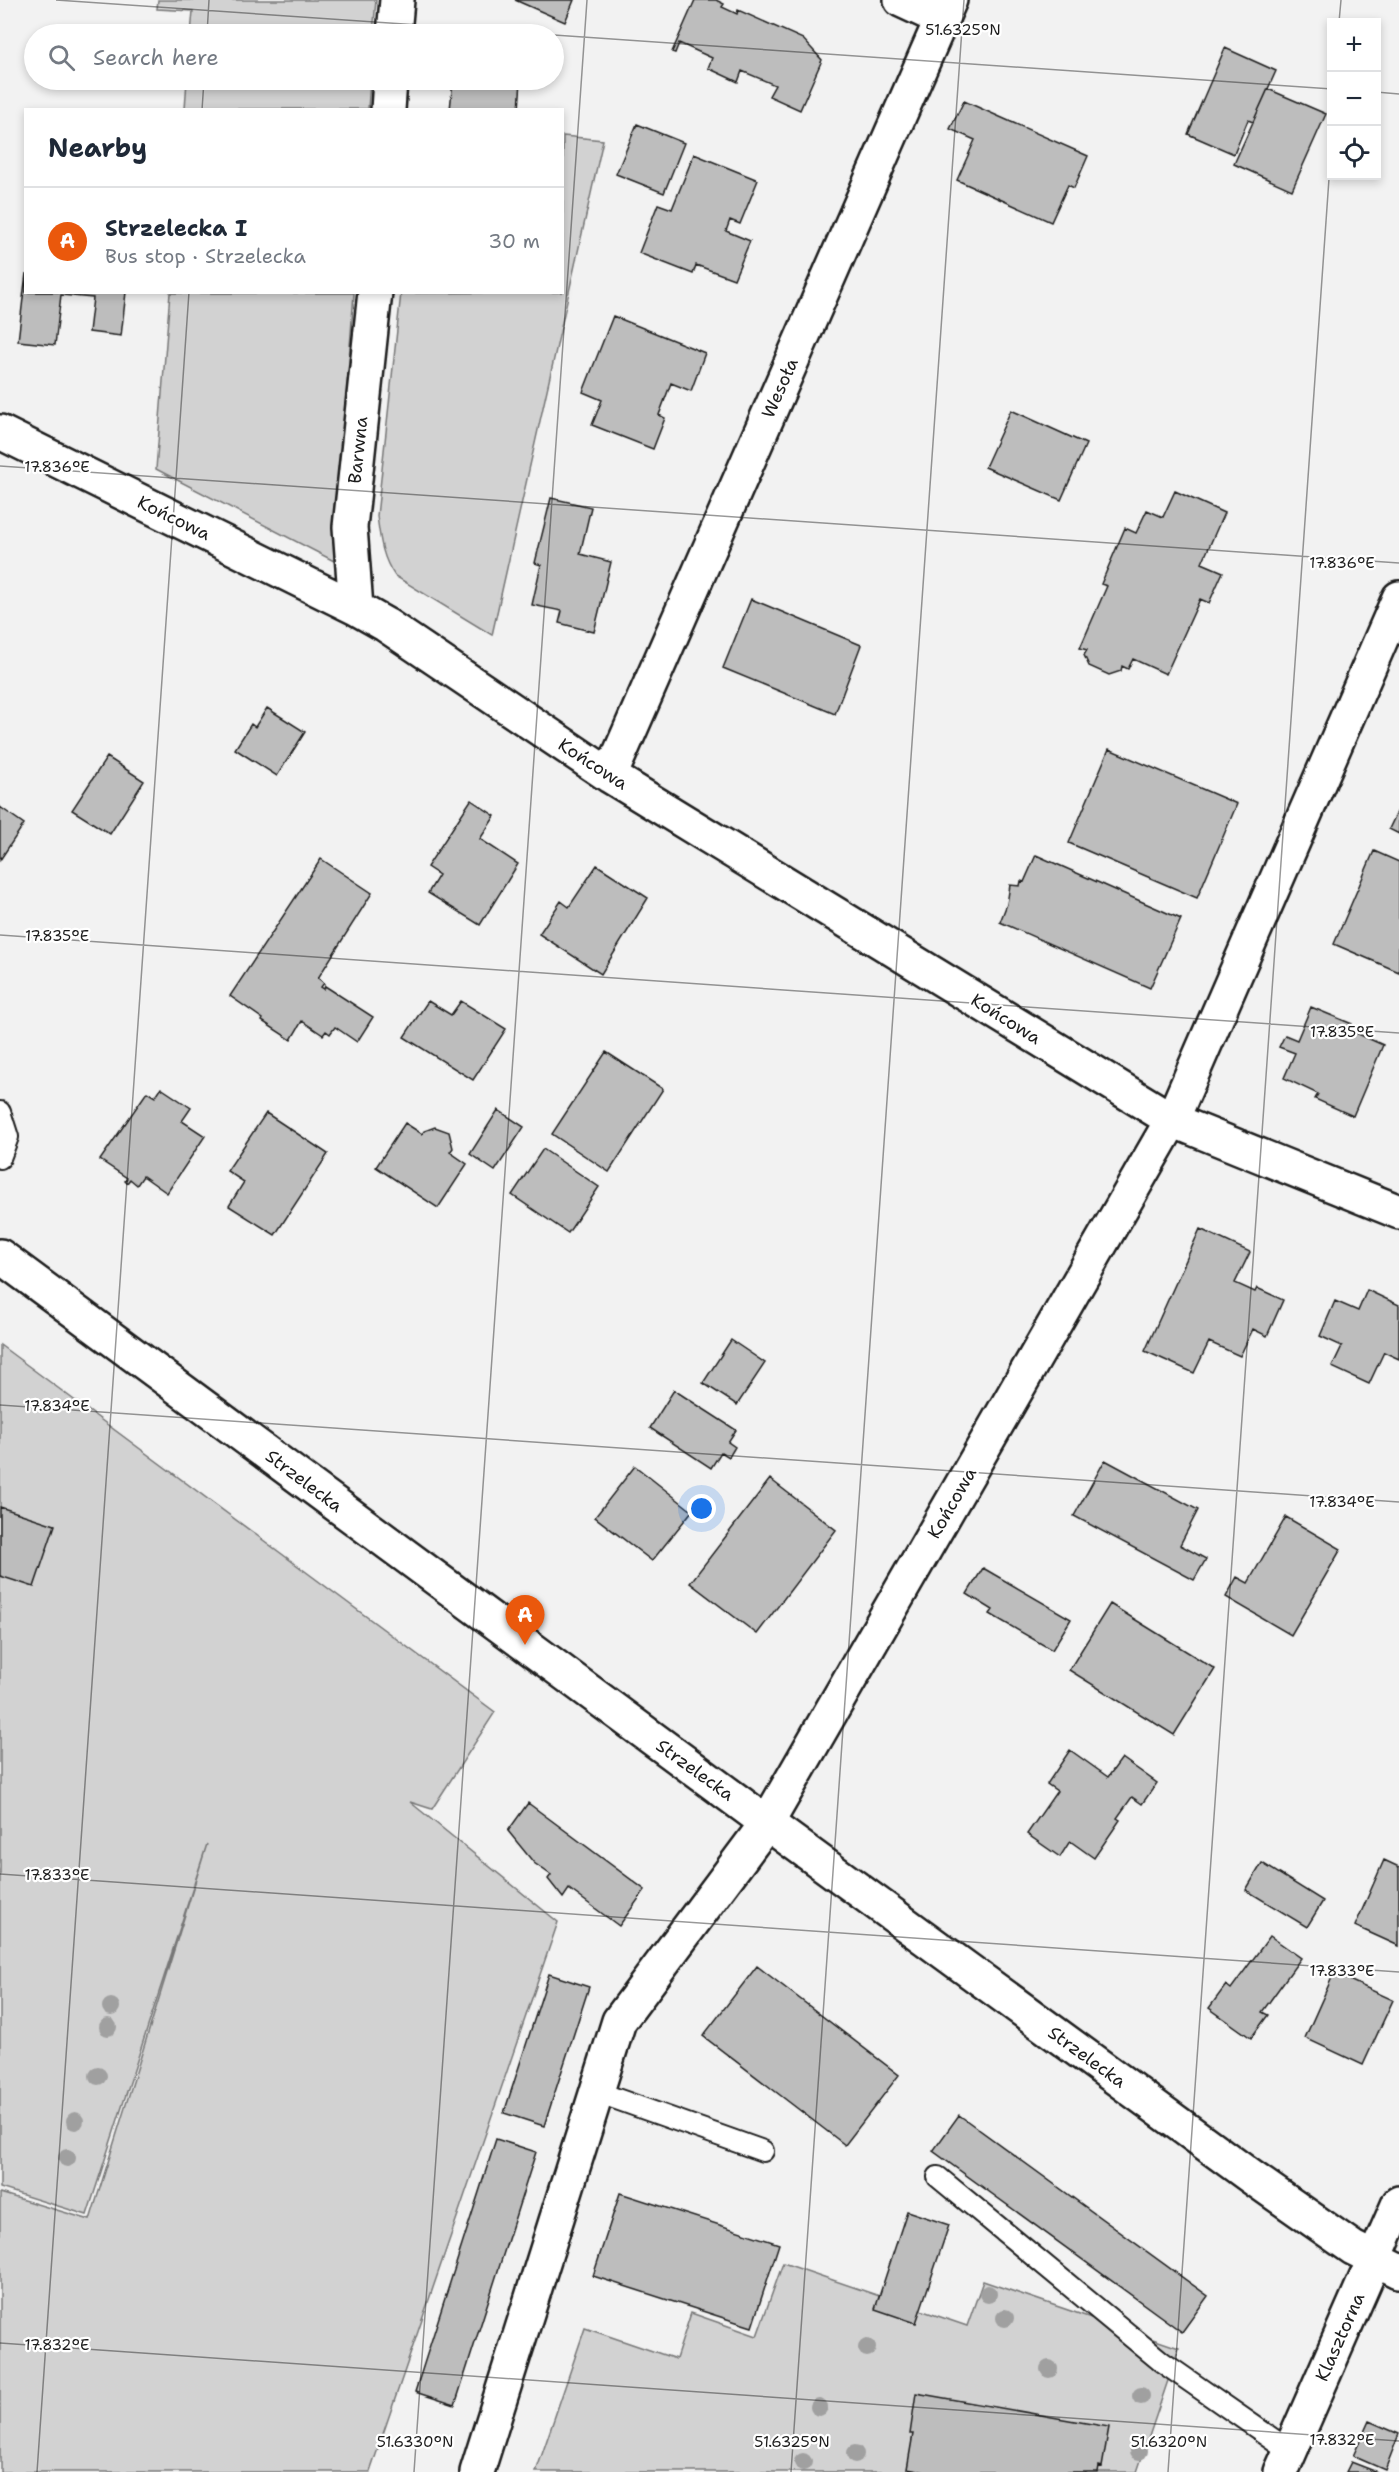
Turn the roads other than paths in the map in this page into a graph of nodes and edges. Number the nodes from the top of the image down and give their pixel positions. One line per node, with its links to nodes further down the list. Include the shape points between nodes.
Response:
1 (397, 0): 4 (street)
2 (901, 0): 3 (street)
3 (946, 9): 11 (street, Wesoła)
4 (395, 24)
5 (389, 90): 6 (street)
6 (388, 108)
7 (375, 294): 10 (street, Barwna, via 350,527)
8 (0, 432): 10 (street, Końcowa)
9 (1399, 598): 13 (street, Końcowa)
10 (356, 608): 11 (street, Końcowa)
11 (610, 776): 13 (street, Końcowa)
12 (0, 1112): 14 (lane, via 8,1137)
13 (1172, 1120): 15 (street); 17 (street, Końcowa)
14 (0, 1158)
15 (1399, 1212)
16 (0, 1256): 17 (street, Strzelecka)
17 (767, 1823): 18 (street, Końcowa, via 619,2020); 22 (street, Strzelecka, via 1250,2176 1353,2248)
18 (597, 2092): 19 (lane); 24 (street, Końcowa)
19 (763, 2151)
20 (938, 2177): 23 (lane)
21 (1399, 2203): 22 (street, Klasztorna)
22 (1387, 2265): 23 (street, Klasztorna)
23 (1286, 2461)
24 (477, 2472)

